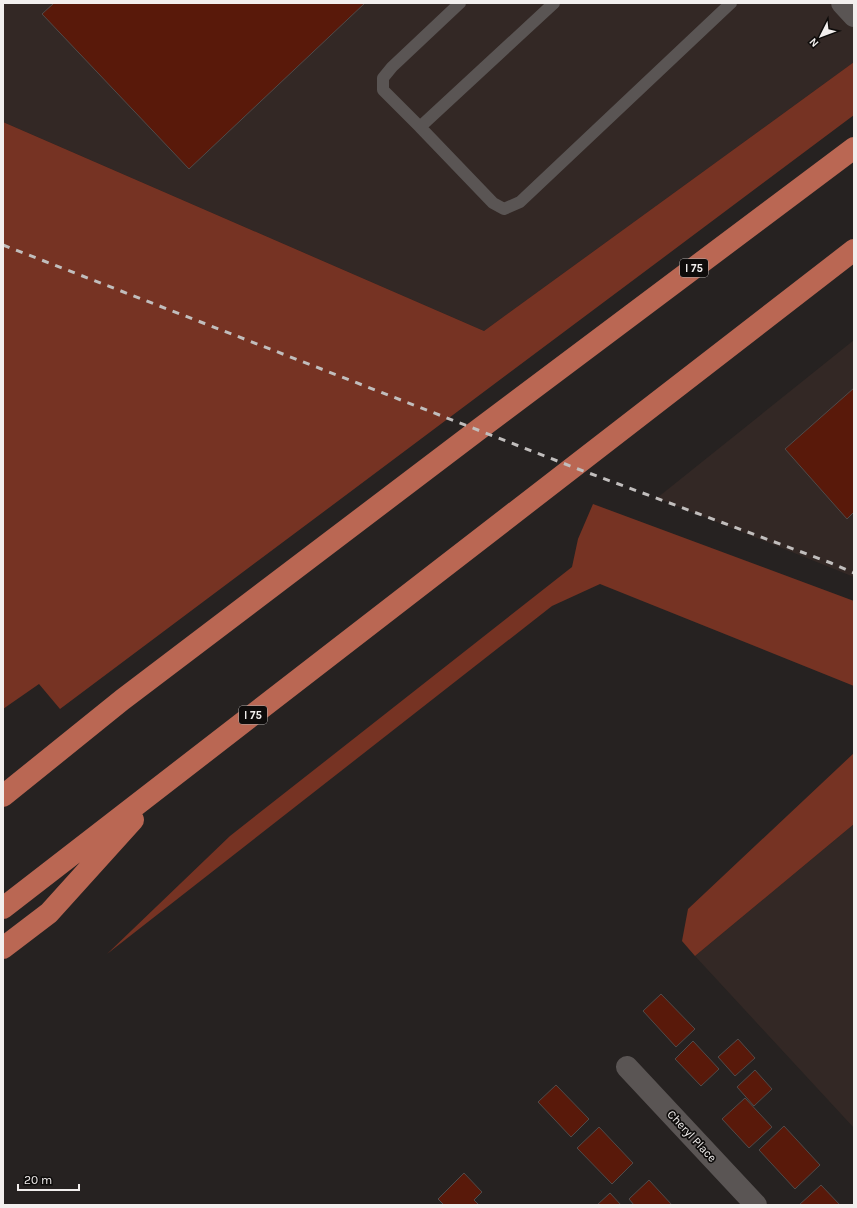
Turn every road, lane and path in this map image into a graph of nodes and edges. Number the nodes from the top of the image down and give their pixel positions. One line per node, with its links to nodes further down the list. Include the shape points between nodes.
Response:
1 (460, 3): 6 (lane, via 383,78 383,90)
2 (554, 3): 6 (lane)
3 (731, 3): 6 (lane, via 520,202 504,209 493,203)
4 (842, 3): 5 (street)
5 (854, 16)
6 (420, 127)
7 (854, 148): 10 (highway, I 75, via 122,700)
8 (854, 250): 9 (highway, I 75)
9 (172, 777): 11 (highway, I 75); 12 (highway, via 49,913)
10 (3, 796)
11 (3, 908)
12 (3, 948)
13 (627, 1067): 14 (street, Cheryl Place)
14 (756, 1205)

